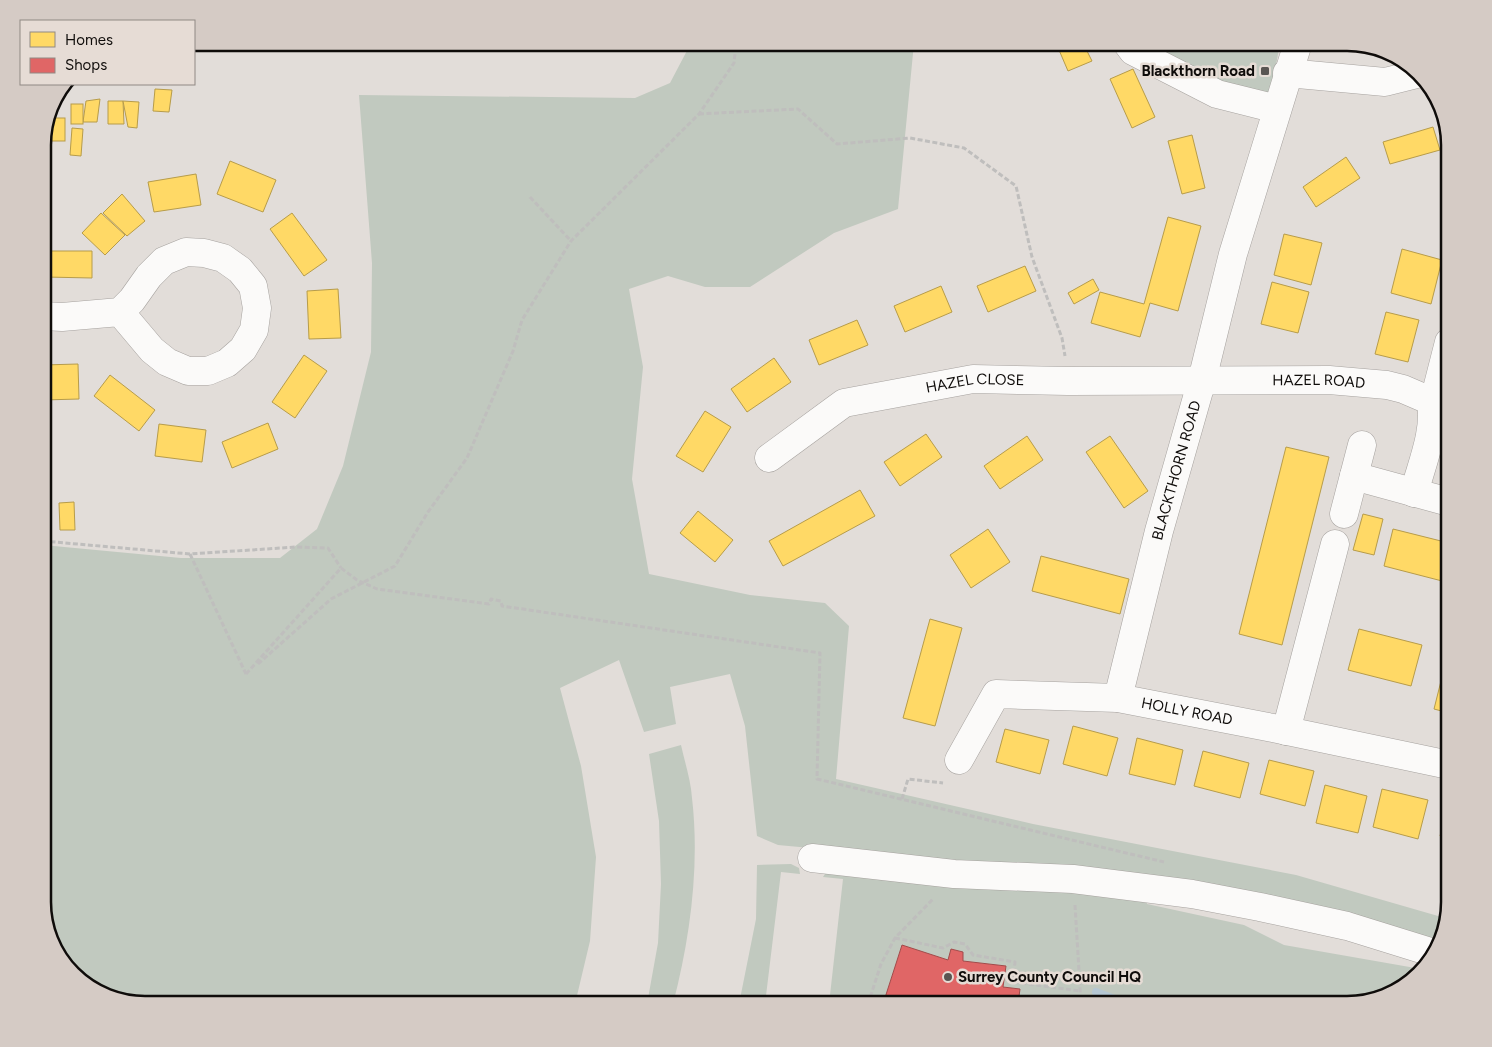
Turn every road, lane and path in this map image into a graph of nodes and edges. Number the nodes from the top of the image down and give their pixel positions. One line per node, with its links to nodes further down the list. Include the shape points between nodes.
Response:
1 (735, 51): 7 (path, via 734,63)
2 (1133, 51): 6 (street, via 1217,94)
3 (1295, 51): 4 (street, BLACKTHORN ROAD)
4 (1287, 73): 5 (street, via 1385,82); 6 (street, BLACKTHORN ROAD)
5 (1409, 76)
6 (1277, 108): 13 (street, BLACKTHORN ROAD, via 1233,254)
7 (699, 114): 9 (path); 14 (path, via 798,109 836,144 910,138 964,148 1016,186 1032,257 1062,338)
8 (530, 197): 9 (path)
9 (571, 242): 26 (path, via 522,320 513,351 467,458 394,566)
10 (120, 312): 10 (street, via 164,261 186,252 204,252 223,258 240,270 253,286 256,308 254,330 243,349 227,363 208,371 188,371 167,362 152,350); 11 (street)
11 (51, 316)
12 (1441, 375): 15 (street)
13 (1202, 380): 14 (street, HAZEL CLOSE); 15 (street, HAZEL ROAD, via 1369,382 1403,389); 28 (street, BLACKTHORN ROAD, via 1159,530)
14 (1068, 381): 17 (street, HAZEL CLOSE, via 973,379 844,402)
15 (1431, 401): 19 (street, via 1433,415 1429,439)
16 (1362, 444): 18 (street)
17 (769, 458)
18 (1354, 476): 19 (street); 21 (street)
19 (1414, 493): 20 (street)
20 (1441, 500)
21 (1344, 514)
22 (51, 542): 24 (path)
23 (1335, 544): 29 (street)
24 (190, 554): 25 (path, via 328,548); 27 (path)
25 (341, 568): 26 (path); 27 (path)
26 (363, 583): 27 (path, via 331,599); 32 (path, via 377,589 489,604 491,599 501,601 502,606 820,653 817,779)
27 (246, 674)
28 (1118, 698): 29 (street, HOLLY ROAD); 30 (street, HOLLY ROAD, via 996,694)
29 (1286, 731): 31 (street, HOLLY ROAD)
30 (959, 760): 32 (path, via 948,783 908,779)
31 (1441, 763)
32 (902, 800): 34 (path)
33 (812, 858): 35 (street)
34 (1172, 864)
35 (954, 874): 36 (street); 37 (path)
36 (1073, 879): 38 (street, via 1192,894 1260,907 1347,926); 39 (path)
37 (895, 938): 39 (path, via 944,948 954,942 965,944 973,955 1015,962 1013,982); 40 (path)
38 (1427, 951)
39 (1080, 991): 41 (path)
40 (871, 996)
41 (1080, 996)

